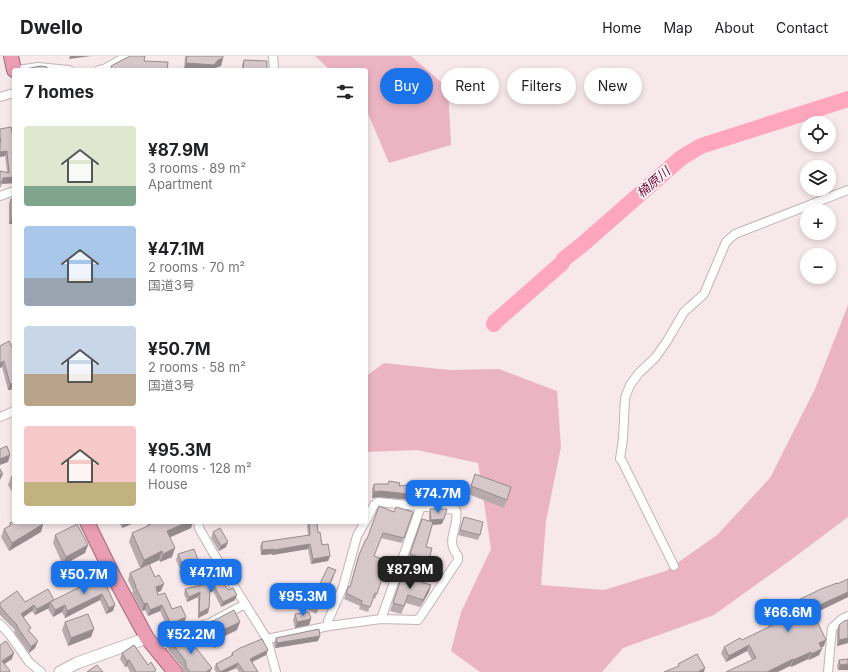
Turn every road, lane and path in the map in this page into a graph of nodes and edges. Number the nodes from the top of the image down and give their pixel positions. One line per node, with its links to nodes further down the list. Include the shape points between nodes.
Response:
1 (11, 56): 4 (highway)
2 (127, 56): 7 (street)
3 (273, 56): 8 (street)
4 (15, 68)
5 (31, 68): 6 (street)
6 (48, 68)
7 (106, 68)
8 (274, 68)
9 (12, 94): 10 (street)
10 (0, 97)
11 (848, 190): 21 (street, via 735,234 726,242 704,294 684,312 655,358 630,385 625,398 620,459)
12 (12, 192): 13 (street)
13 (0, 196)
14 (12, 412): 15 (street)
15 (0, 417)
16 (421, 506): 17 (street, via 378,502); 24 (street); 24 (street, via 456,510 451,545 458,560 418,620)
17 (368, 517)
18 (87, 524): 28 (highway)
19 (198, 524): 22 (street)
20 (364, 524): 26 (street, via 357,536 343,587 328,621)
21 (674, 566)
22 (245, 604): 27 (street); 28 (street, via 210,622)
23 (848, 616): 33 (street, via 832,628)
24 (381, 619): 26 (street)
25 (0, 624): 29 (street, via 29,662)
26 (329, 626): 27 (street)
27 (267, 639): 32 (street)
28 (152, 643): 30 (street, via 77,663); 31 (highway)
29 (41, 672)
30 (60, 672)
31 (175, 672)
32 (276, 672)
33 (828, 672)

